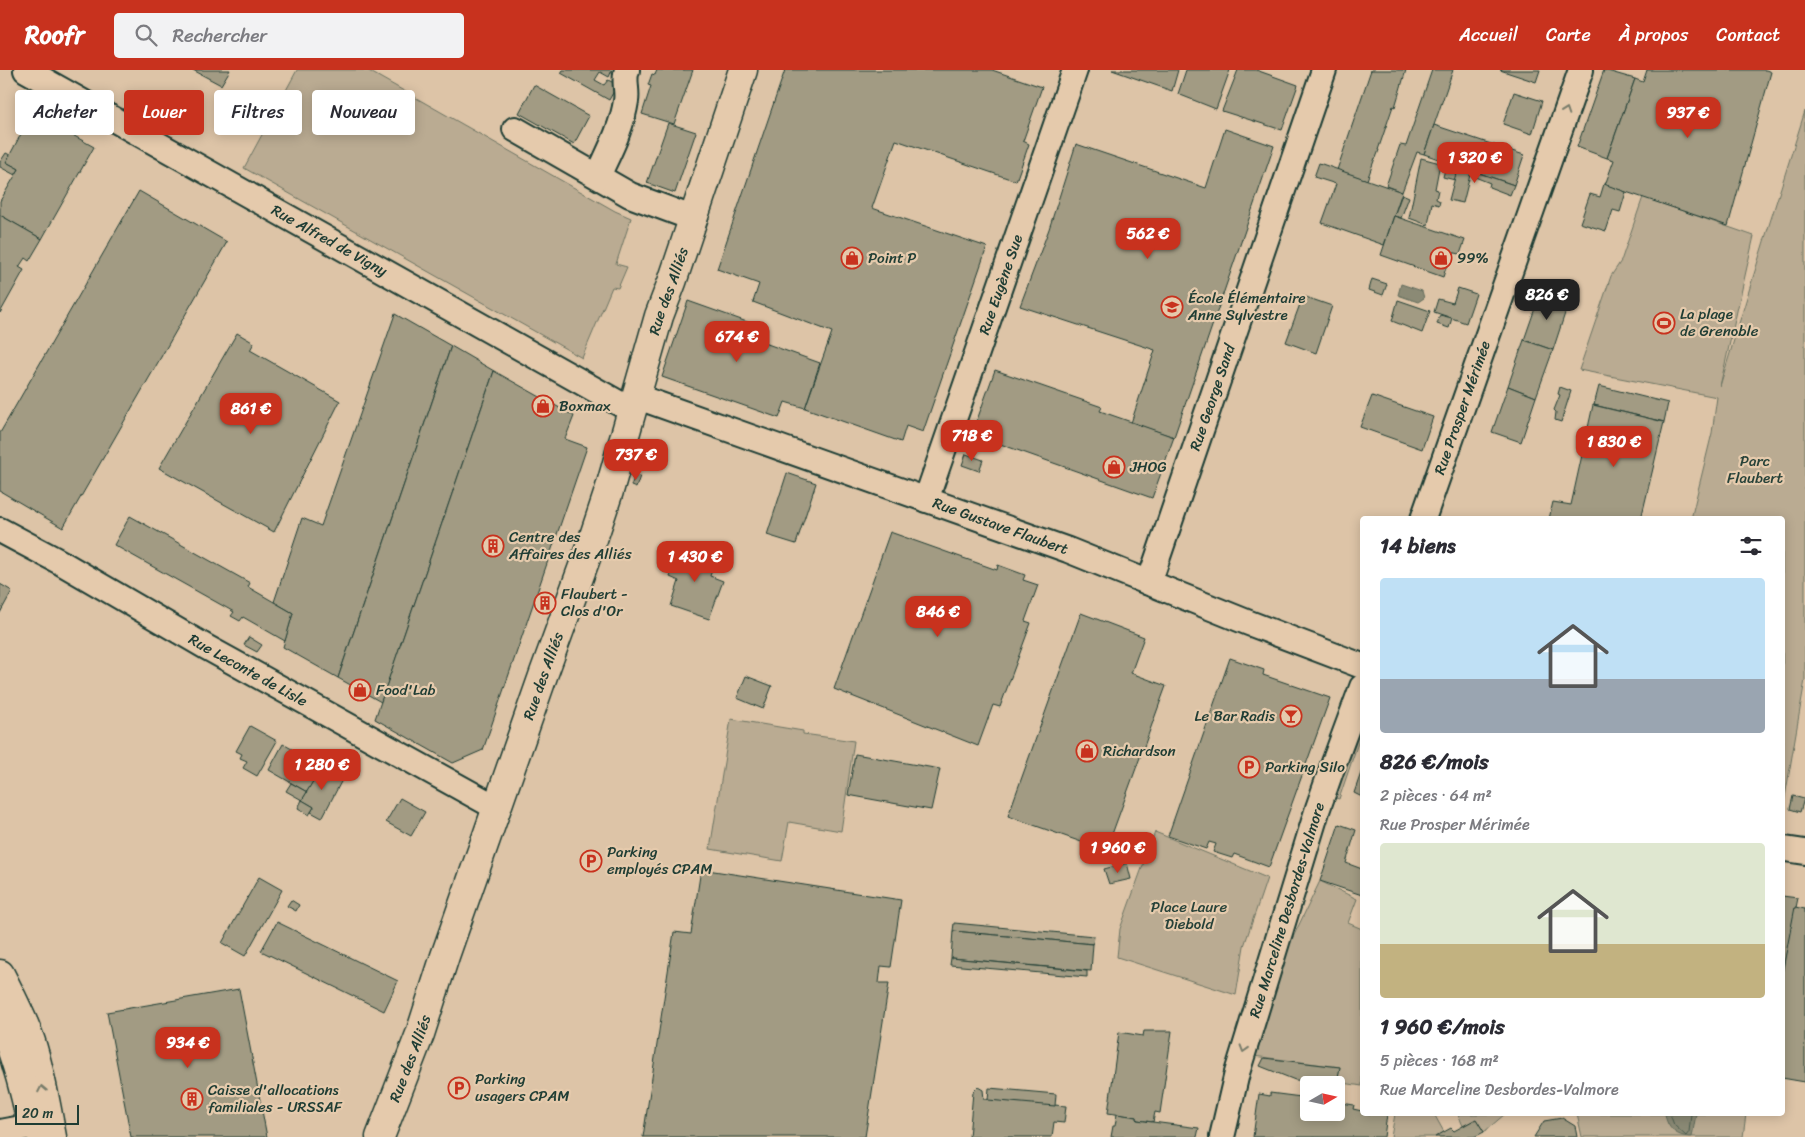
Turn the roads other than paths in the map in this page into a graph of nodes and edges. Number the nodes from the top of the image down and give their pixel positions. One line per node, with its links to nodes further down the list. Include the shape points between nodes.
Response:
1 (26, 70): 10 (street, Rue Alfred de Vigny)
2 (627, 70): 8 (street, via 627,100)
3 (743, 70): 9 (main road, Rue des Alliés)
4 (1075, 70): 11 (street, Rue Eugène Sue)
5 (1324, 70): 14 (street, Rue George Sand)
6 (1581, 70): 12 (street, Rue Prosper Mérimée, one-way to 6)
7 (515, 129): 8 (street)
8 (598, 176): 9 (street, via 630,195)
9 (692, 218): 10 (main road, Rue des Alliés)
10 (633, 403): 11 (street, Rue Gustave Flaubert); 17 (main road, Rue des Alliés, via 593,540)
11 (926, 500): 14 (street, Rue Gustave Flaubert)
12 (1424, 516)
13 (0, 530): 17 (street, Rue Leconte de Lisle)
14 (1150, 583): 15 (street, Rue Gustave Flaubert)
15 (1360, 665)
16 (1360, 692): 23 (street, Rue Marceline Desbordes-Valmore, one-way to 23, via 1318,808 1236,1073)
17 (497, 808): 22 (main road, Rue des Alliés, via 420,1034)
18 (0, 974): 21 (main road, one-way to 18, via 40,1074 31,1042)
19 (0, 1021): 21 (main road)
20 (0, 1132): 21 (street)
21 (40, 1134)
22 (380, 1137)
23 (1222, 1137)

